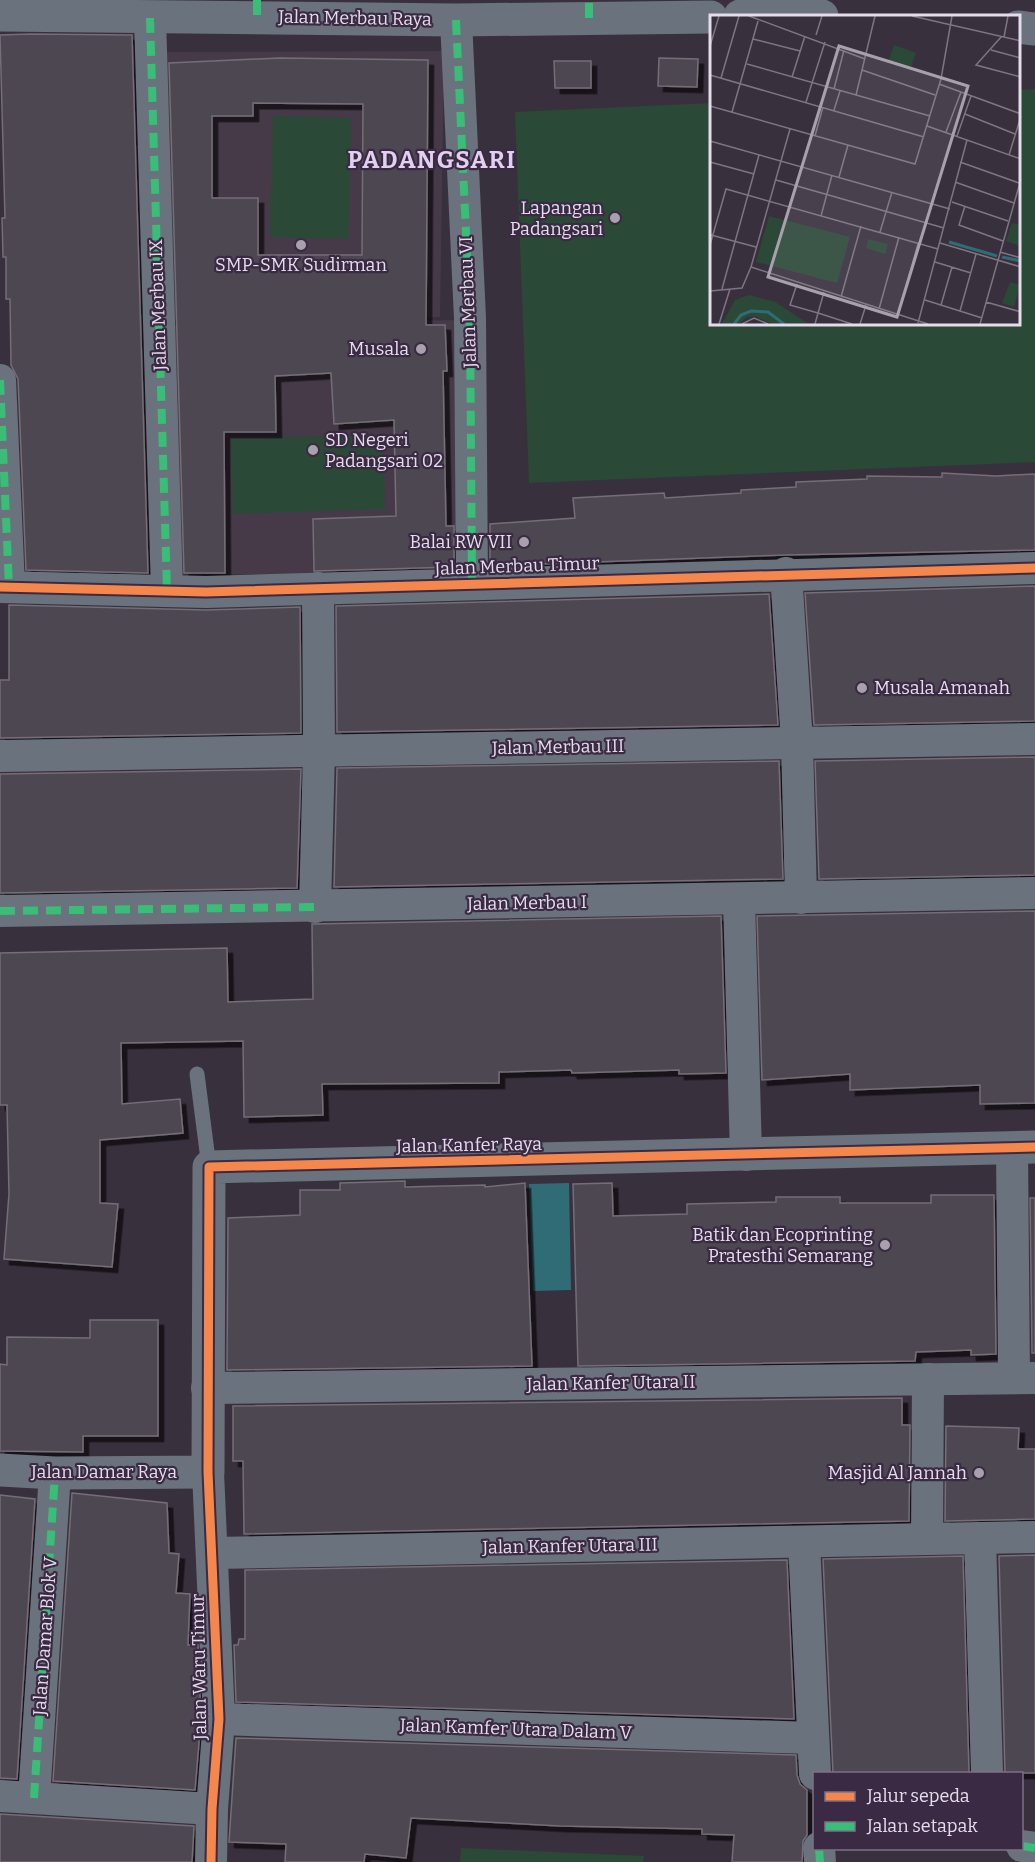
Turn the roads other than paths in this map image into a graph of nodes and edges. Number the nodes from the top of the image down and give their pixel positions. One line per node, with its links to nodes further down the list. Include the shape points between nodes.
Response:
1 (257, 8): 5 (street, Jalan Merbau Raya); 6 (street, Jalan Merbau Raya)
2 (589, 9): 4 (street, Jalan Merbau Raya); 6 (street, Jalan Merbau Raya)
3 (0, 15): 5 (street, Jalan Merbau Raya)
4 (710, 17)
5 (150, 18): 15 (street, Jalan Merbau IX)
6 (456, 20): 12 (street, Jalan Merbau VI, via 470,318)
7 (1020, 27): 8 (street)
8 (1035, 28)
9 (0, 380): 13 (street)
10 (1035, 568): 11 (street, Jalan Merbau Timur)
11 (786, 573): 12 (street, Jalan Merbau Timur); 17 (street)
12 (472, 584): 14 (street, Jalan Merbau Timur)
13 (4, 587): 15 (street, Jalan Merbau Timur)
14 (318, 588): 15 (street, Jalan Merbau Timur); 18 (street)
15 (167, 591)
16 (1035, 739): 17 (street, Jalan Merbau III)
17 (796, 743): 18 (street, Jalan Merbau III); 21 (street)
18 (319, 751): 19 (street, Jalan Merbau III); 23 (street)
19 (0, 756)
20 (1035, 893): 21 (street, Jalan Merbau I)
21 (801, 898): 22 (street, Jalan Merbau I)
22 (739, 899): 23 (street, Jalan Merbau I); 27 (street)
23 (315, 907): 24 (street, Jalan Merbau I)
24 (0, 911)
25 (197, 1074): 28 (lane)
26 (1024, 1147): 27 (street, Jalan Kanfer Raya); 29 (street, Jalan Kanfer Utara II)
27 (746, 1155): 28 (street, Jalan Kanfer Raya)
28 (209, 1167): 31 (street)
29 (1025, 1378): 30 (street, Jalan Kanfer Utara II)
30 (928, 1379): 31 (street, Jalan Kanfer Utara II); 36 (street)
31 (207, 1388): 33 (street)
32 (0, 1470): 34 (street, Jalan Damar Raya)
33 (208, 1472): 34 (street, Jalan Damar Raya); 39 (street, Jalan Waru Timur)
34 (56, 1473): 45 (street, Jalan Damar Blok V)
35 (1035, 1537): 37 (street, Jalan Kanfer Utara III)
36 (927, 1538): 37 (street, Jalan Kanfer Utara III); 38 (street, Jalan Kanfer Utara III)
37 (980, 1538): 43 (street)
38 (804, 1542): 39 (street, Jalan Kanfer Utara III); 41 (street)
39 (213, 1553): 40 (street, Jalan Waru Timur)
40 (219, 1719): 41 (street, Jalan Kamfer Utara Dalam V); 46 (street, Jalan Waru Timur)
41 (813, 1738): 42 (street)
42 (815, 1772)
43 (987, 1772)
44 (0, 1796): 45 (street)
45 (34, 1798): 46 (street)
46 (212, 1809): 47 (street, Jalan Waru Timur)
47 (211, 1862)

